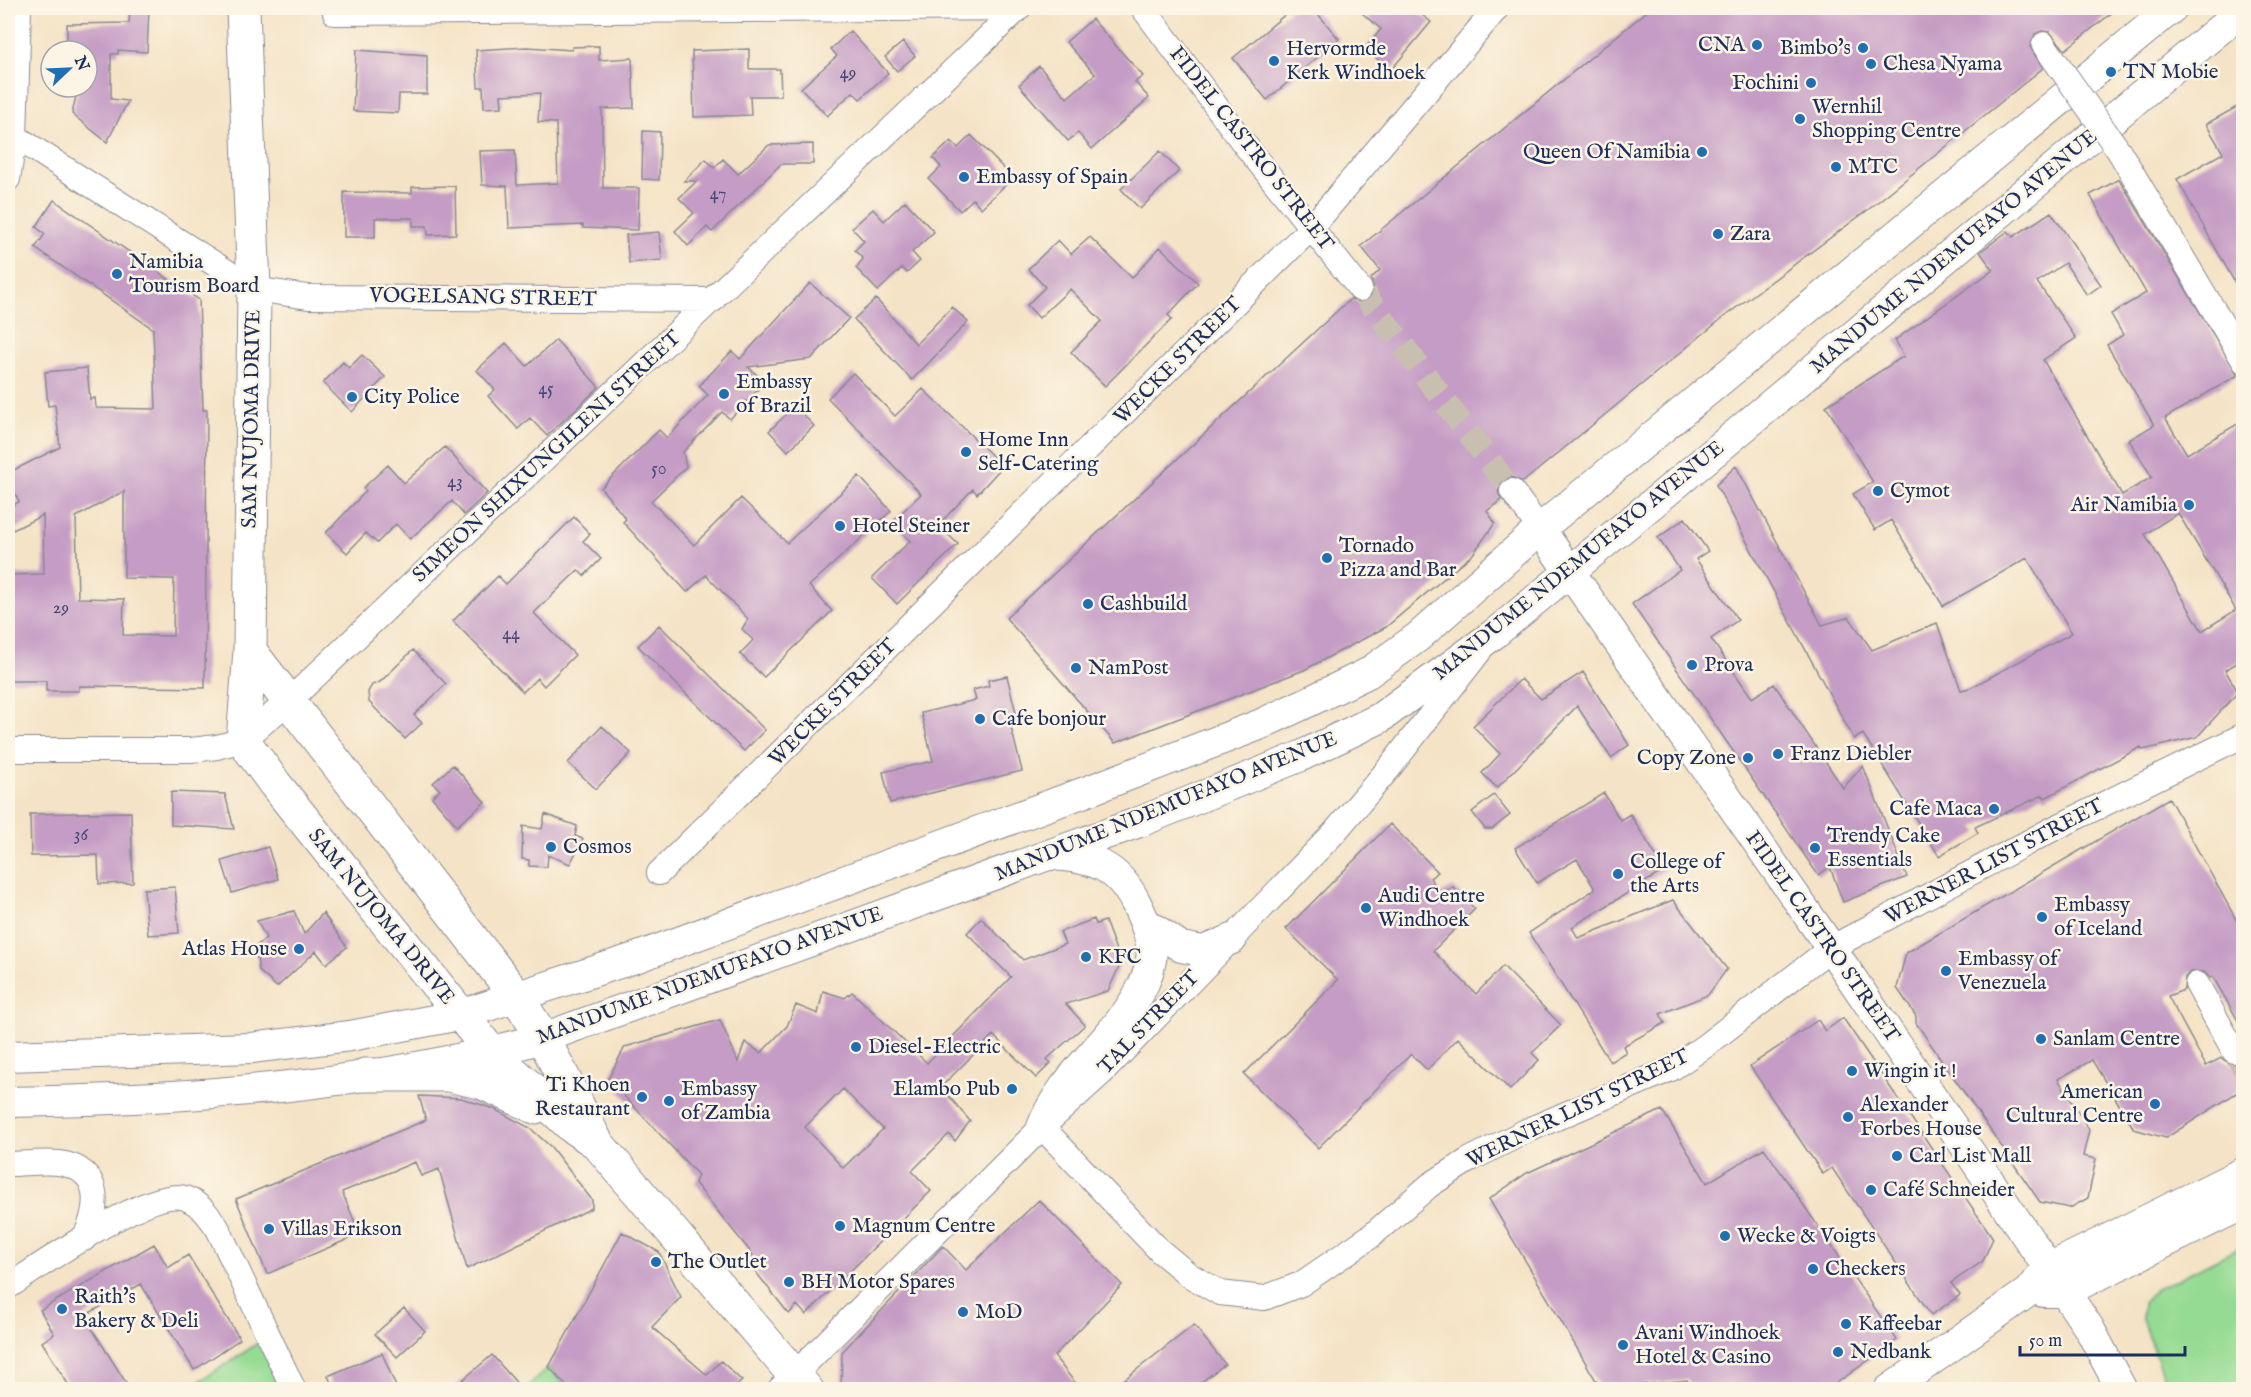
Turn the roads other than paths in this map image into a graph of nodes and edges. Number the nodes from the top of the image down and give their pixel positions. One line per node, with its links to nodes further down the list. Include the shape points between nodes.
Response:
1 (19, 8): 10 (street)
2 (243, 8): 14 (highway, SAM NUJOMA DRIVE)
3 (1019, 8): 8 (street); 15 (street, SIMEON SHIXUNGILENI STREET)
4 (1143, 8): 12 (street, FIDEL CASTRO STREET)
5 (1497, 8): 12 (street, WECKE STREET)
6 (2172, 8): 18 (main road, MANDUME NDEMUFAYO AVENUE)
7 (2244, 9): 19 (main road, MANDUME NDEMUFAYO AVENUE, via 1939,267)
8 (335, 13)
9 (2044, 45): 16 (street, bridge, via 2118,151)
10 (11, 134): 11 (street); 14 (street)
11 (8, 179)
12 (1312, 227): 13 (street, FIDEL CASTRO STREET); 27 (street, WECKE STREET)
13 (1360, 289)
14 (254, 290): 15 (street, VOGELSANG STREET, via 308,297); 21 (highway, SAM NUJOMA DRIVE)
15 (713, 300): 22 (street, SIMEON SHIXUNGILENI STREET)
16 (2244, 361)
17 (1512, 491): 18 (street, FIDEL CASTRO STREET)
18 (1540, 529): 19 (main road, FIDEL CASTRO STREET); 32 (main road, MANDUME NDEMUFAYO AVENUE, via 1418,638 1368,673 1259,725 638,957)
19 (1570, 570): 20 (main road, MANDUME NDEMUFAYO AVENUE); 30 (main road, FIDEL CASTRO STREET)
20 (1494, 634): 26 (main road, MANDUME NDEMUFAYO AVENUE, via 1380,718 1301,756); 29 (street, TAL STREET, via 1354,809)
21 (250, 651): 22 (highway, SAM NUJOMA DRIVE); 24 (highway, SAM NUJOMA DRIVE)
22 (290, 700): 24 (street, SIMEON SHIXUNGILENI STREET); 32 (highway, SAM NUJOMA DRIVE)
23 (2244, 735): 30 (street, WERNER LIST STREET, via 2049,831)
24 (243, 740): 25 (street, SIMEON SHIXUNGILENI STREET, via 190,750); 33 (highway, SAM NUJOMA DRIVE)
25 (8, 750)
26 (1051, 855): 28 (main road, via 1091,859 1112,871 1132,895); 34 (main road, MANDUME NDEMUFAYO AVENUE)
27 (659, 873)
28 (1146, 923): 29 (main road, via 1180,947 1203,951); 40 (main road, via 1151,958 1137,999 1055,1097)
29 (1232, 939): 40 (street, TAL STREET, via 1105,1070)
30 (1832, 948): 40 (street, WERNER LIST STREET, via 1671,1069 1526,1131 1469,1160 1430,1185 1371,1236 1301,1284 1264,1298 1220,1293 1189,1275 1160,1251); 46 (main road, FIDEL CASTRO STREET)
31 (2197, 984): 35 (street)
32 (518, 997): 33 (main road, MANDUME NDEMUFAYO AVENUE); 34 (highway, SAM NUJOMA DRIVE)
33 (460, 1015): 36 (highway, SAM NUJOMA DRIVE); 37 (main road, MANDUME NDEMUFAYO AVENUE, via 350,1036 251,1048)
34 (543, 1038): 36 (main road, MANDUME NDEMUFAYO AVENUE); 41 (highway, SAM NUJOMA DRIVE)
35 (2234, 1051)
36 (491, 1052): 38 (main road, MANDUME NDEMUFAYO AVENUE); 41 (highway, SAM NUJOMA DRIVE)
37 (8, 1056)
38 (365, 1075): 39 (main road, MANDUME NDEMUFAYO AVENUE, via 263,1091); 41 (highway, via 448,1075 481,1082)
39 (8, 1102)
40 (1042, 1127): 48 (street, TAL STREET)
41 (585, 1135): 48 (highway, SAM NUJOMA DRIVE)
42 (8, 1164): 45 (street, via 58,1163 77,1168 90,1181 97,1204)
43 (2244, 1172): 46 (main road)
44 (2244, 1204): 46 (main road)
45 (84, 1239): 47 (street); 49 (street, via 140,1205 166,1197 184,1198 203,1208 218,1229)
46 (2055, 1280): 50 (main road, via 2028,1292); 51 (main road, FIDEL CASTRO STREET, via 2102,1349)
47 (8, 1287)
48 (793, 1384)
49 (294, 1389)
50 (1889, 1389)
51 (2122, 1389)

